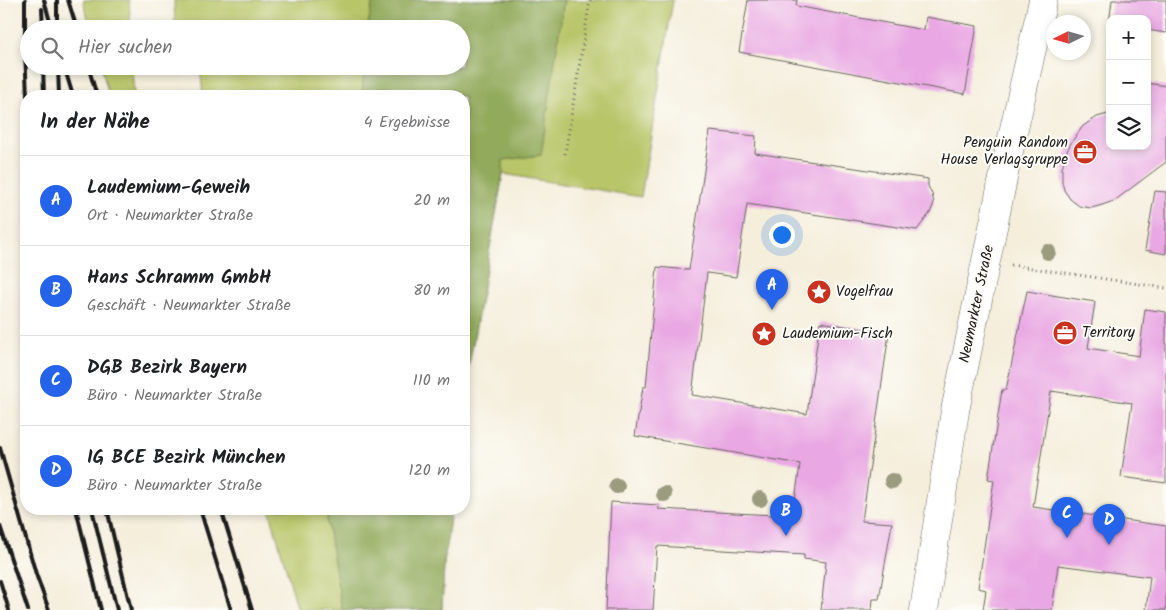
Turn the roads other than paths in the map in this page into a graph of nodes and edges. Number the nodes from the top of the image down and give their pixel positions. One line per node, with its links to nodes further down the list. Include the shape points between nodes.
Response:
1 (1043, 0): 2 (street, Neumarkter Straße, via 955,411)
2 (924, 610)

